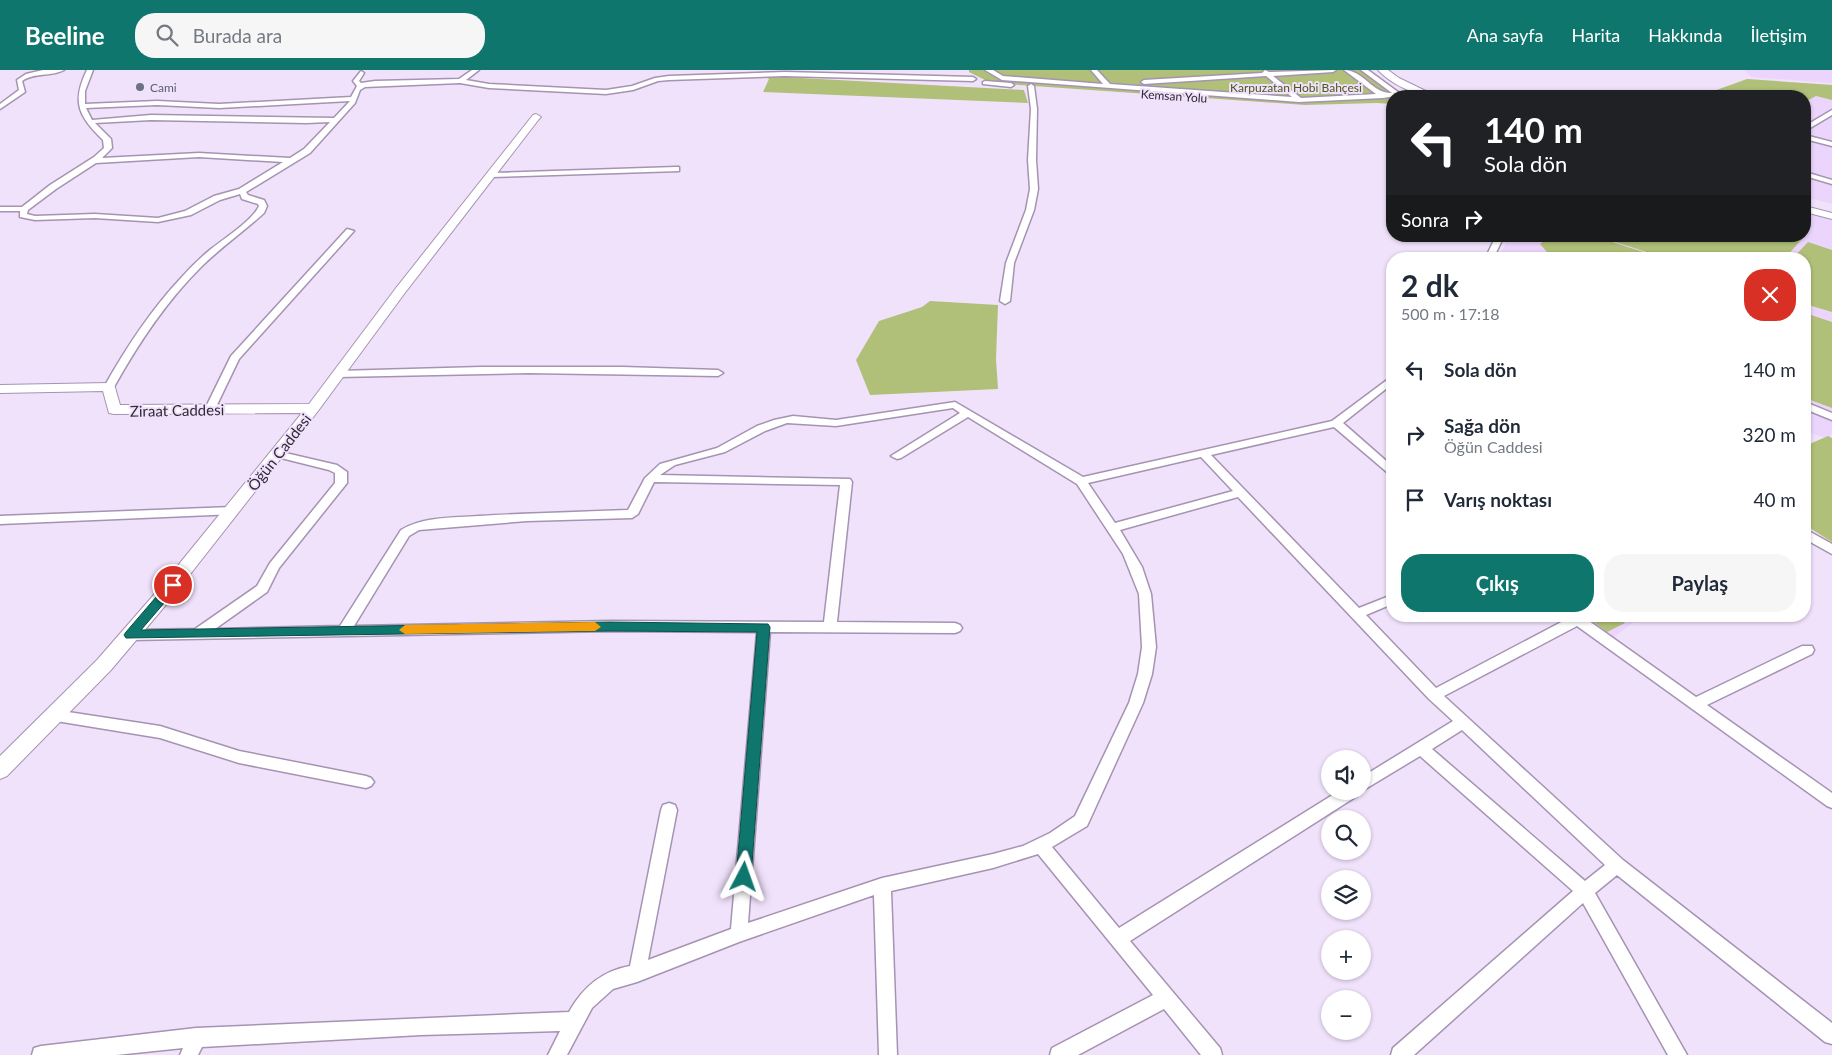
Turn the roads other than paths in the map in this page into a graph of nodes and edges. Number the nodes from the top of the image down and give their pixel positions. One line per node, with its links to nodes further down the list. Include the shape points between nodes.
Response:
1 (61, 70): 31 (street, via 21,79 23,91)
2 (90, 70): 30 (street, via 82,91)
3 (476, 70): 18 (street)
4 (956, 70): 16 (street)
5 (988, 70): 20 (street, via 1002,78)
6 (1094, 70): 20 (street)
7 (1333, 70): 12 (street)
8 (1347, 70): 28 (street)
9 (1364, 70): 22 (street)
10 (1382, 70): 17 (street)
11 (1179, 71): 15 (street)
12 (1265, 72): 15 (street); 27 (street)
13 (361, 73): 25 (street, via 356,81)
14 (402, 76): 19 (street)
15 (1188, 79): 20 (street); 26 (street)
16 (974, 80): 18 (street, Kemsan Yolu, via 785,74 657,79 633,88 606,92 482,86); 21 (street, Kemsan Yolu)
17 (1396, 80): 23 (street); 24 (street)
18 (460, 81): 19 (street, Kemsan Yolu)
19 (396, 82): 25 (street, Kemsan Yolu, via 371,84)
20 (1107, 85): 26 (street)
21 (1031, 86): 28 (street, Kemsan Yolu, via 1273,103); 54 (street, via 1034,190 1010,263)
22 (1392, 90)
23 (1410, 90)
24 (1418, 90)
25 (357, 93): 29 (street, Kemsan Yolu); 35 (street)
26 (1202, 93): 27 (street)
27 (1299, 100): 28 (street)
28 (1384, 100)
29 (237, 105): 30 (street, Kemsan Yolu, via 157,103); 34 (street)
30 (82, 106): 36 (street)
31 (0, 107)
32 (1832, 112): 37 (street)
33 (536, 117): 43 (street, Öğün Caddesi)
34 (225, 118): 35 (street, via 290,122); 36 (street, via 145,117)
35 (337, 120): 41 (street, via 313,147)
36 (89, 122): 40 (street, via 109,142 106,150)
37 (1811, 125)
38 (1811, 139): 39 (street)
39 (1832, 144)
40 (94, 160): 41 (street, via 199,155); 49 (street)
41 (294, 160): 46 (street)
42 (676, 169): 43 (street)
43 (491, 175): 56 (street, Öğün Caddesi)
44 (1811, 176): 45 (street)
45 (1832, 182)
46 (242, 191): 49 (street, via 221,196 188,214 162,220 108,216 35,218 23,215); 58 (street, via 245,196 261,202 261,211 208,256 176,289 142,333)
47 (1811, 204): 50 (street)
48 (0, 209): 49 (street)
49 (24, 209)
50 (1832, 209)
51 (1811, 210): 52 (street)
52 (1832, 216)
53 (350, 231): 62 (street, via 235,358)
54 (1005, 301)
55 (718, 373): 56 (street, via 629,369 457,369)
56 (338, 374): 60 (street, Öğün Caddesi)
57 (1386, 384): 65 (street)
58 (109, 387): 59 (street); 62 (street, Ziraat Caddesi, via 114,410)
59 (0, 389)
60 (313, 408): 62 (street, Ziraat Caddesi); 67 (street, Öğün Caddesi)
61 (1811, 408): 64 (street)
62 (210, 409)
63 (967, 413): 68 (street); 70 (street, via 955,405 836,423 786,420 752,432 722,450 665,466); 71 (street)
64 (1832, 418)
65 (1336, 423): 66 (street); 69 (street)
66 (1203, 453): 71 (street); 72 (street)
67 (277, 454): 73 (street, Öğün Caddesi); 86 (street, via 333,467 340,472 341,483 274,566 262,589)
68 (897, 456)
69 (1386, 466)
70 (651, 478): 83 (street, via 846,482); 85 (street, via 632,514 527,517 415,527 405,533)
71 (1081, 481): 75 (street)
72 (1240, 492): 75 (street); 79 (street)
73 (232, 511): 74 (street); 87 (street, Öğün Caddesi)
74 (0, 520)
75 (1111, 528): 100 (street, via 1129,553 1145,594 1148,647 1145,674 1136,703 1081,820)
76 (1811, 537): 77 (street)
77 (1832, 550)
78 (1386, 602): 79 (street)
79 (1357, 614): 89 (street)
80 (1568, 622): 89 (street)
81 (1581, 622): 90 (street)
82 (764, 627): 83 (street); 85 (street); 104 (street)
83 (830, 628): 84 (street)
84 (955, 628)
85 (344, 631): 86 (street)
86 (199, 634): 87 (street)
87 (130, 635): 91 (street, Öğün Caddesi)
88 (1807, 650): 90 (street)
89 (1434, 696): 92 (street)
90 (1695, 704): 98 (street)
91 (55, 716): 94 (street, Öğün Caddesi); 96 (street, via 151,731 239,757)
92 (1462, 722): 93 (street); 101 (street)
93 (1421, 748): 95 (street); 103 (street)
94 (0, 770)
95 (1371, 779)
96 (366, 782)
97 (1338, 800): 105 (street)
98 (1832, 801)
99 (669, 810): 106 (street)
100 (1041, 846): 102 (street, via 1010,857); 105 (street)
101 (1617, 865): 103 (street); 109 (street)
102 (882, 885): 104 (street); 114 (street)
103 (1585, 891): 117 (street); 118 (street)
104 (739, 934): 106 (street)
105 (1117, 939): 107 (street)
106 (637, 973): 108 (street, via 621,974 598,987 589,996)
107 (1166, 998): 115 (street); 116 (street)
108 (576, 1021): 110 (street); 113 (street)
109 (1832, 1035)
110 (196, 1038): 111 (street); 112 (street)
111 (40, 1055)
112 (189, 1055)
113 (557, 1055)
114 (888, 1055)
115 (1058, 1055)
116 (1213, 1055)
117 (1400, 1055)
118 (1678, 1055)

